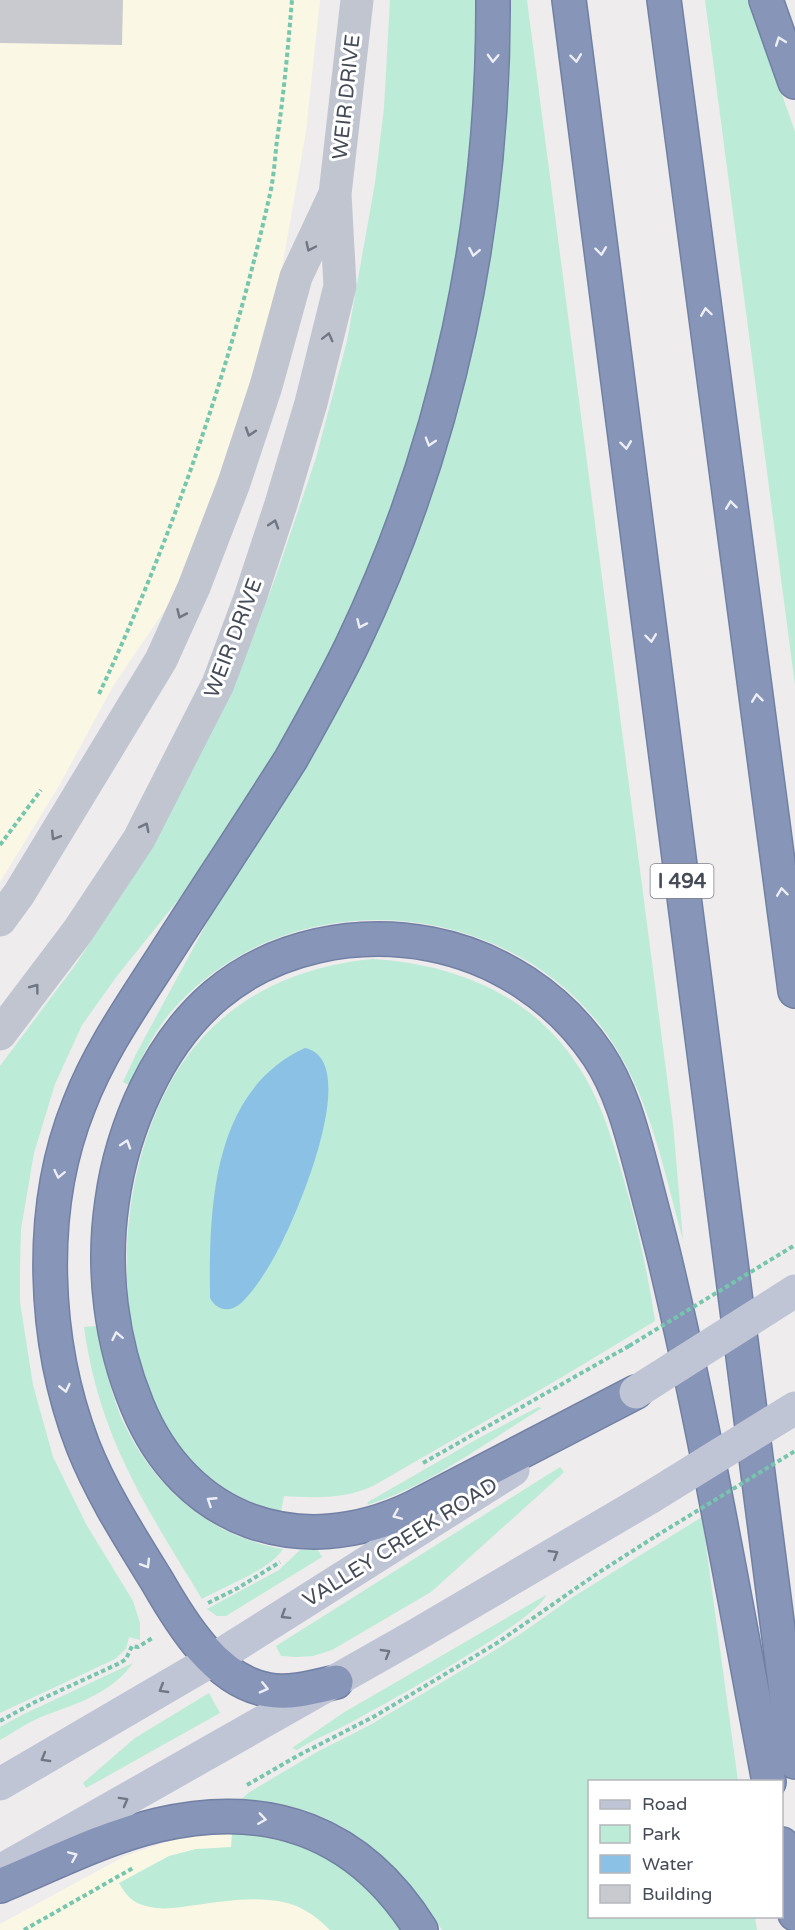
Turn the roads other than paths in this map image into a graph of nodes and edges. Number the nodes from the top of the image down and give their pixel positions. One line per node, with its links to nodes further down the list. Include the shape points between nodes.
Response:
1 (357, 0): 7 (street, WEIR DRIVE)
2 (493, 0): 14 (highway, one-way to 14, via 489,130 476,244 447,382 406,515 354,641 310,725 138,995 90,1078 77,1108 58,1181 50,1281 67,1397 104,1492 180,1620)
3 (569, 0): 16 (highway, I 494, one-way to 16)
4 (664, 0): 9 (highway, one-way to 4)
5 (766, 0): 6 (highway, one-way to 5)
6 (795, 82)
7 (335, 194): 8 (street, WEIR DRIVE, one-way to 8, via 296,277 234,483 161,660 20,894); 10 (street, WEIR DRIVE, one-way to 7, via 78,931 139,839 218,684 281,504 340,286)
8 (0, 920)
9 (795, 991)
10 (0, 1034)
11 (795, 1291): 12 (main road, VALLEY CREEK ROAD, bridge)
12 (636, 1392): 14 (main road, VALLEY CREEK ROAD, one-way to 14); 17 (highway, one-way to 17, via 395,1517 344,1530 308,1533 273,1528 231,1513 202,1495 170,1463 138,1409 124,1367 109,1286 109,1232 118,1171 135,1118 157,1070 191,1020 232,983 290,954 322,944 382,939 458,950 507,971 537,991 581,1032 599,1057 621,1101 676,1305)
13 (795, 1408): 15 (main road, one-way to 13, bridge)
14 (214, 1659): 15 (highway, one-way to 15, via 241,1680 268,1690 295,1690); 18 (main road, VALLEY CREEK ROAD, one-way to 18)
15 (336, 1682): 20 (main road, one-way to 15)
16 (795, 1762)
17 (770, 1780)
18 (0, 1784)
19 (783, 1849): 22 (highway)
20 (0, 1870)
21 (0, 1886): 23 (highway, one-way to 23, via 105,1842 158,1825 208,1817 262,1819 309,1830 363,1861 391,1888)
22 (795, 1914)
23 (421, 1930)

